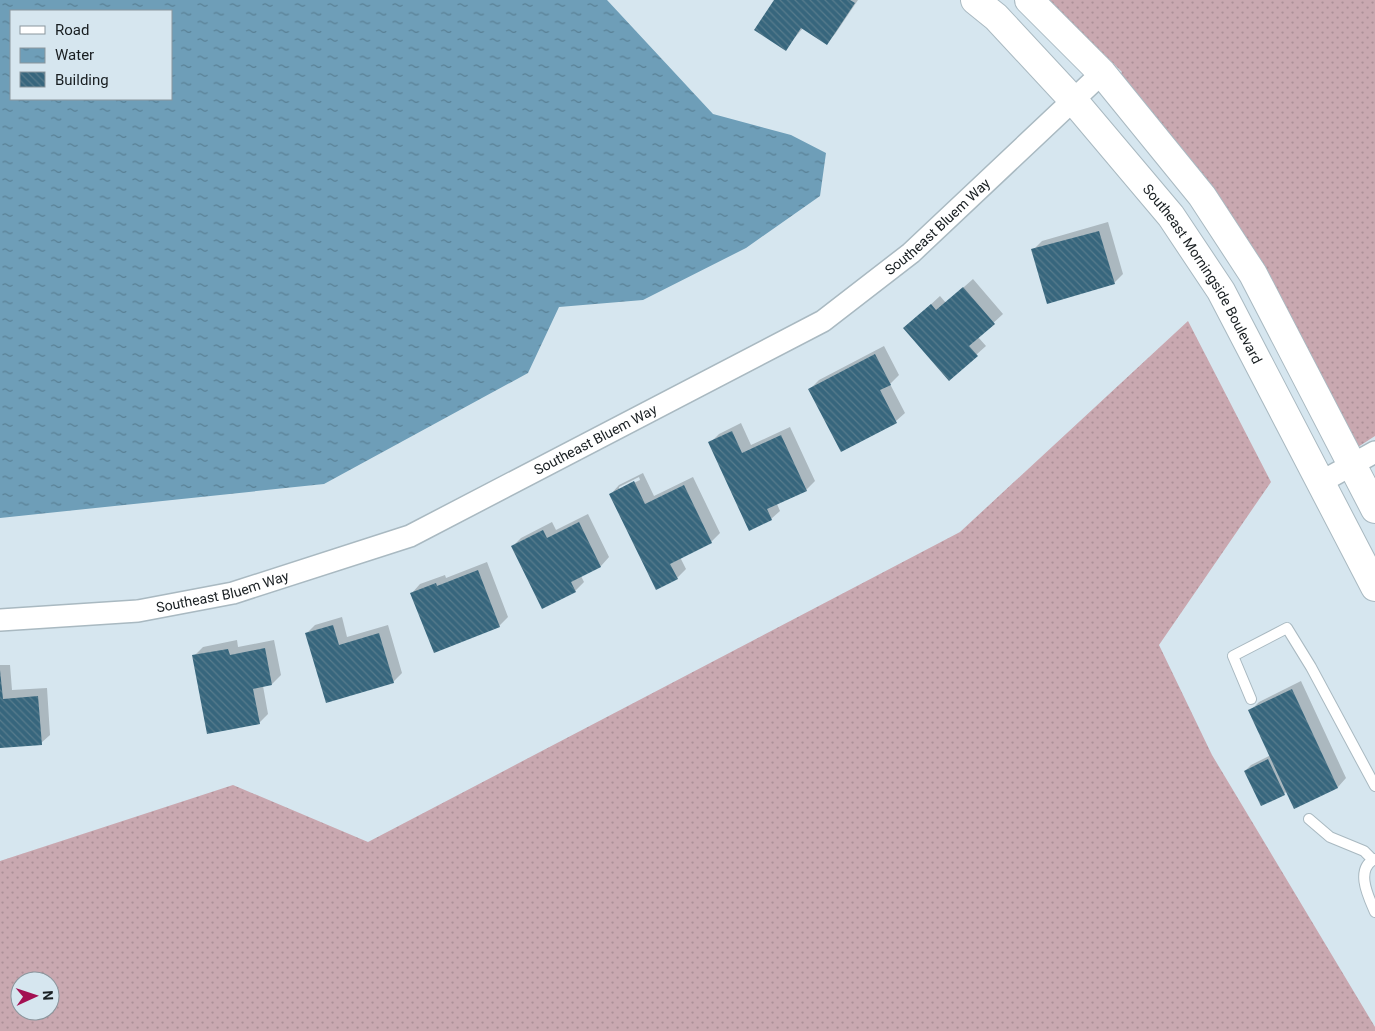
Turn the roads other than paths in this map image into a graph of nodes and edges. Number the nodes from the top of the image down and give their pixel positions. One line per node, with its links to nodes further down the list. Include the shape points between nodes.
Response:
1 (975, 0): 4 (street, Southeast Morningside Boulevard, via 996,17)
2 (1029, 0): 3 (street)
3 (1102, 73): 4 (street, Southeast Bluem Way); 5 (street, via 1202,196)
4 (1074, 101): 6 (street, Southeast Morningside Boulevard, via 1171,216 1221,290); 9 (street, Southeast Bluem Way, via 911,253 823,321 410,536 233,593 138,612)
5 (1364, 458): 6 (street); 7 (street)
6 (1321, 482): 8 (street, Southeast Morningside Boulevard)
7 (1375, 509)
8 (1375, 587)
9 (0, 620)
10 (1251, 699): 11 (lane, via 1233,656 1287,628)
11 (1375, 786)
12 (1309, 819): 13 (lane, via 1330,837 1364,851)
13 (1374, 860): 14 (lane, via 1364,874 1365,887)
14 (1375, 912)

